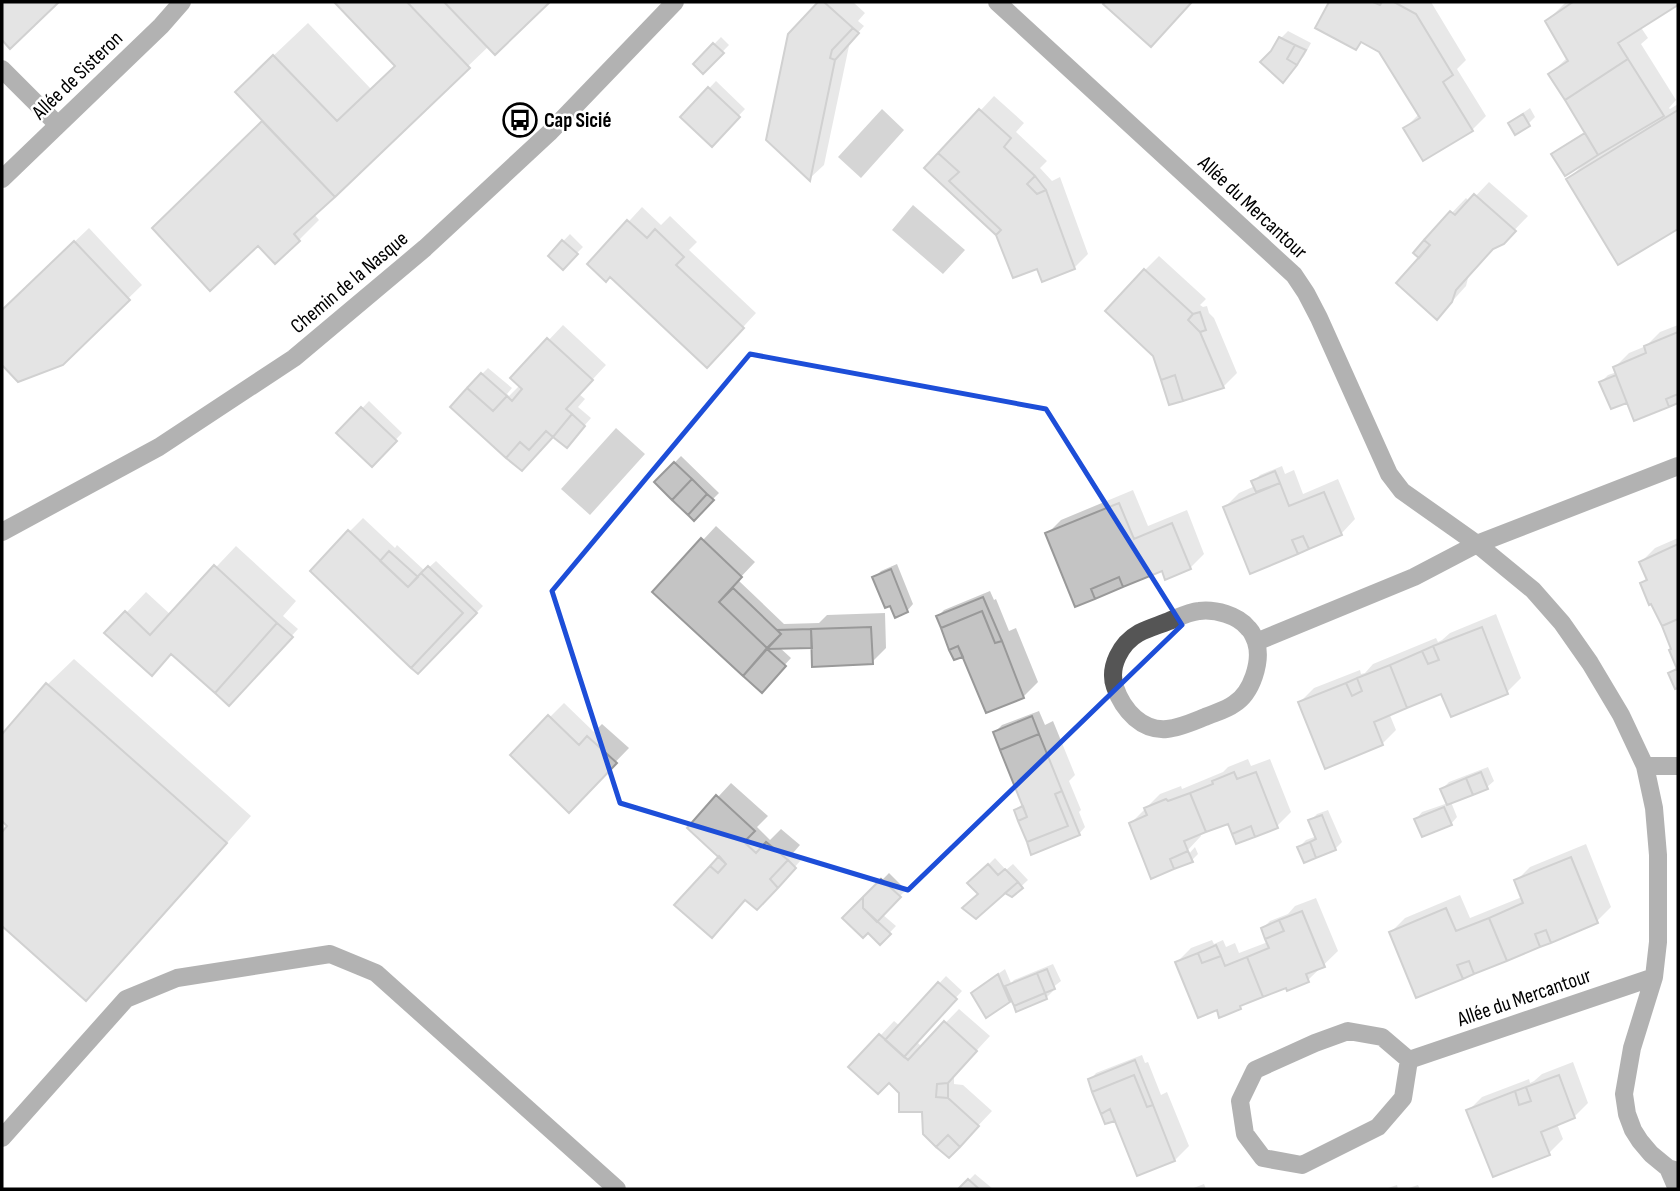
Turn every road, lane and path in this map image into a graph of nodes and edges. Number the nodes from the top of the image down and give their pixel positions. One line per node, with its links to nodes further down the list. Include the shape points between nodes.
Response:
1 (182, 2): 5 (street, Allée de Sisteron)
2 (675, 2): 8 (street, Chemin de la Nasque, via 521,159 425,248 294,358 159,447)
3 (997, 2): 9 (street, Allée du Mercantour, via 1294,275 1319,318 1388,474 1402,491)
4 (2, 69): 5 (street)
5 (58, 125): 6 (street, Allée de Sisteron)
6 (2, 178)
7 (1678, 466): 9 (street)
8 (3, 528)
9 (1477, 544): 10 (street, via 1415,577); 11 (street, Allée du Mercantour, via 1533,590 1562,623 1621,715)
10 (1256, 642): 10 (street, via 1249,628 1237,619 1198,611 1138,634 1125,644 1112,675 1115,688 1140,722 1152,729 1178,727 1241,698 1254,674)
11 (1644, 766): 12 (street); 13 (street, Allée du Mercantour, via 1658,855)
12 (1678, 766)
13 (1654, 977): 14 (street, Allée du Mercantour); 16 (street, Allée du Mercantour, via 1632,1048 1624,1094 1633,1130 1650,1154)
14 (1409, 1060): 14 (street, via 1382,1037 1348,1031 1315,1043 1255,1070 1240,1101 1245,1133 1263,1158 1302,1165 1378,1127 1403,1098)
15 (2, 1138): 17 (street, via 126,999 177,978 330,954 376,973)
16 (1673, 1169): 18 (street, Allée du Mercantour)
17 (617, 1189)
18 (1677, 1189)

